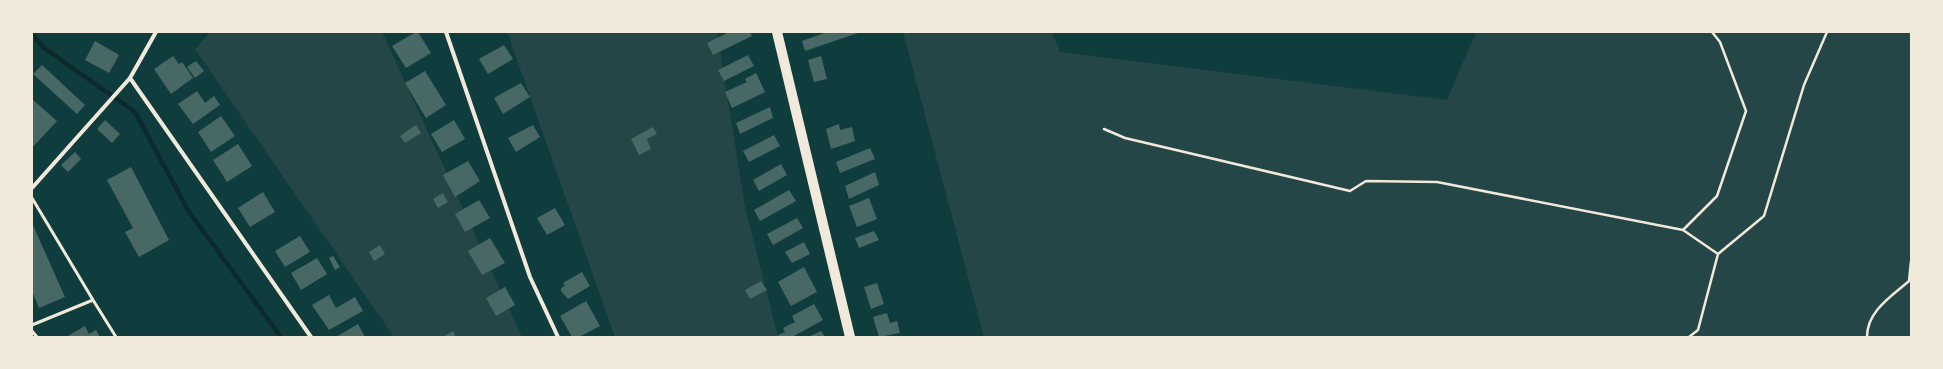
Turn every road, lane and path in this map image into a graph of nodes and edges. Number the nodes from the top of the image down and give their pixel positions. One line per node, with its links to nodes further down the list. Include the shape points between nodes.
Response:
1 (156, 32): 6 (street)
2 (446, 32): 19 (street, via 530,277)
3 (777, 32): 20 (main road)
4 (1712, 32): 10 (path, via 1720,42 1746,111 1717,196)
5 (1827, 32): 11 (path, via 1804,85 1764,216)
6 (130, 78): 8 (street); 18 (street)
7 (1104, 129): 10 (path, via 1125,138 1350,191 1366,181 1437,182)
8 (32, 188)
9 (32, 198): 13 (lane)
10 (1683, 230): 11 (path)
11 (1718, 254): 21 (path, via 1698,330)
12 (1911, 261): 22 (path, via 1909,281 1876,310 1867,330)
13 (93, 300): 14 (lane); 17 (lane)
14 (32, 325)
15 (32, 331): 16 (lane)
16 (37, 337)
17 (116, 337)
18 (311, 337)
19 (558, 337)
20 (850, 337)
21 (1689, 337)
22 (1867, 337)

